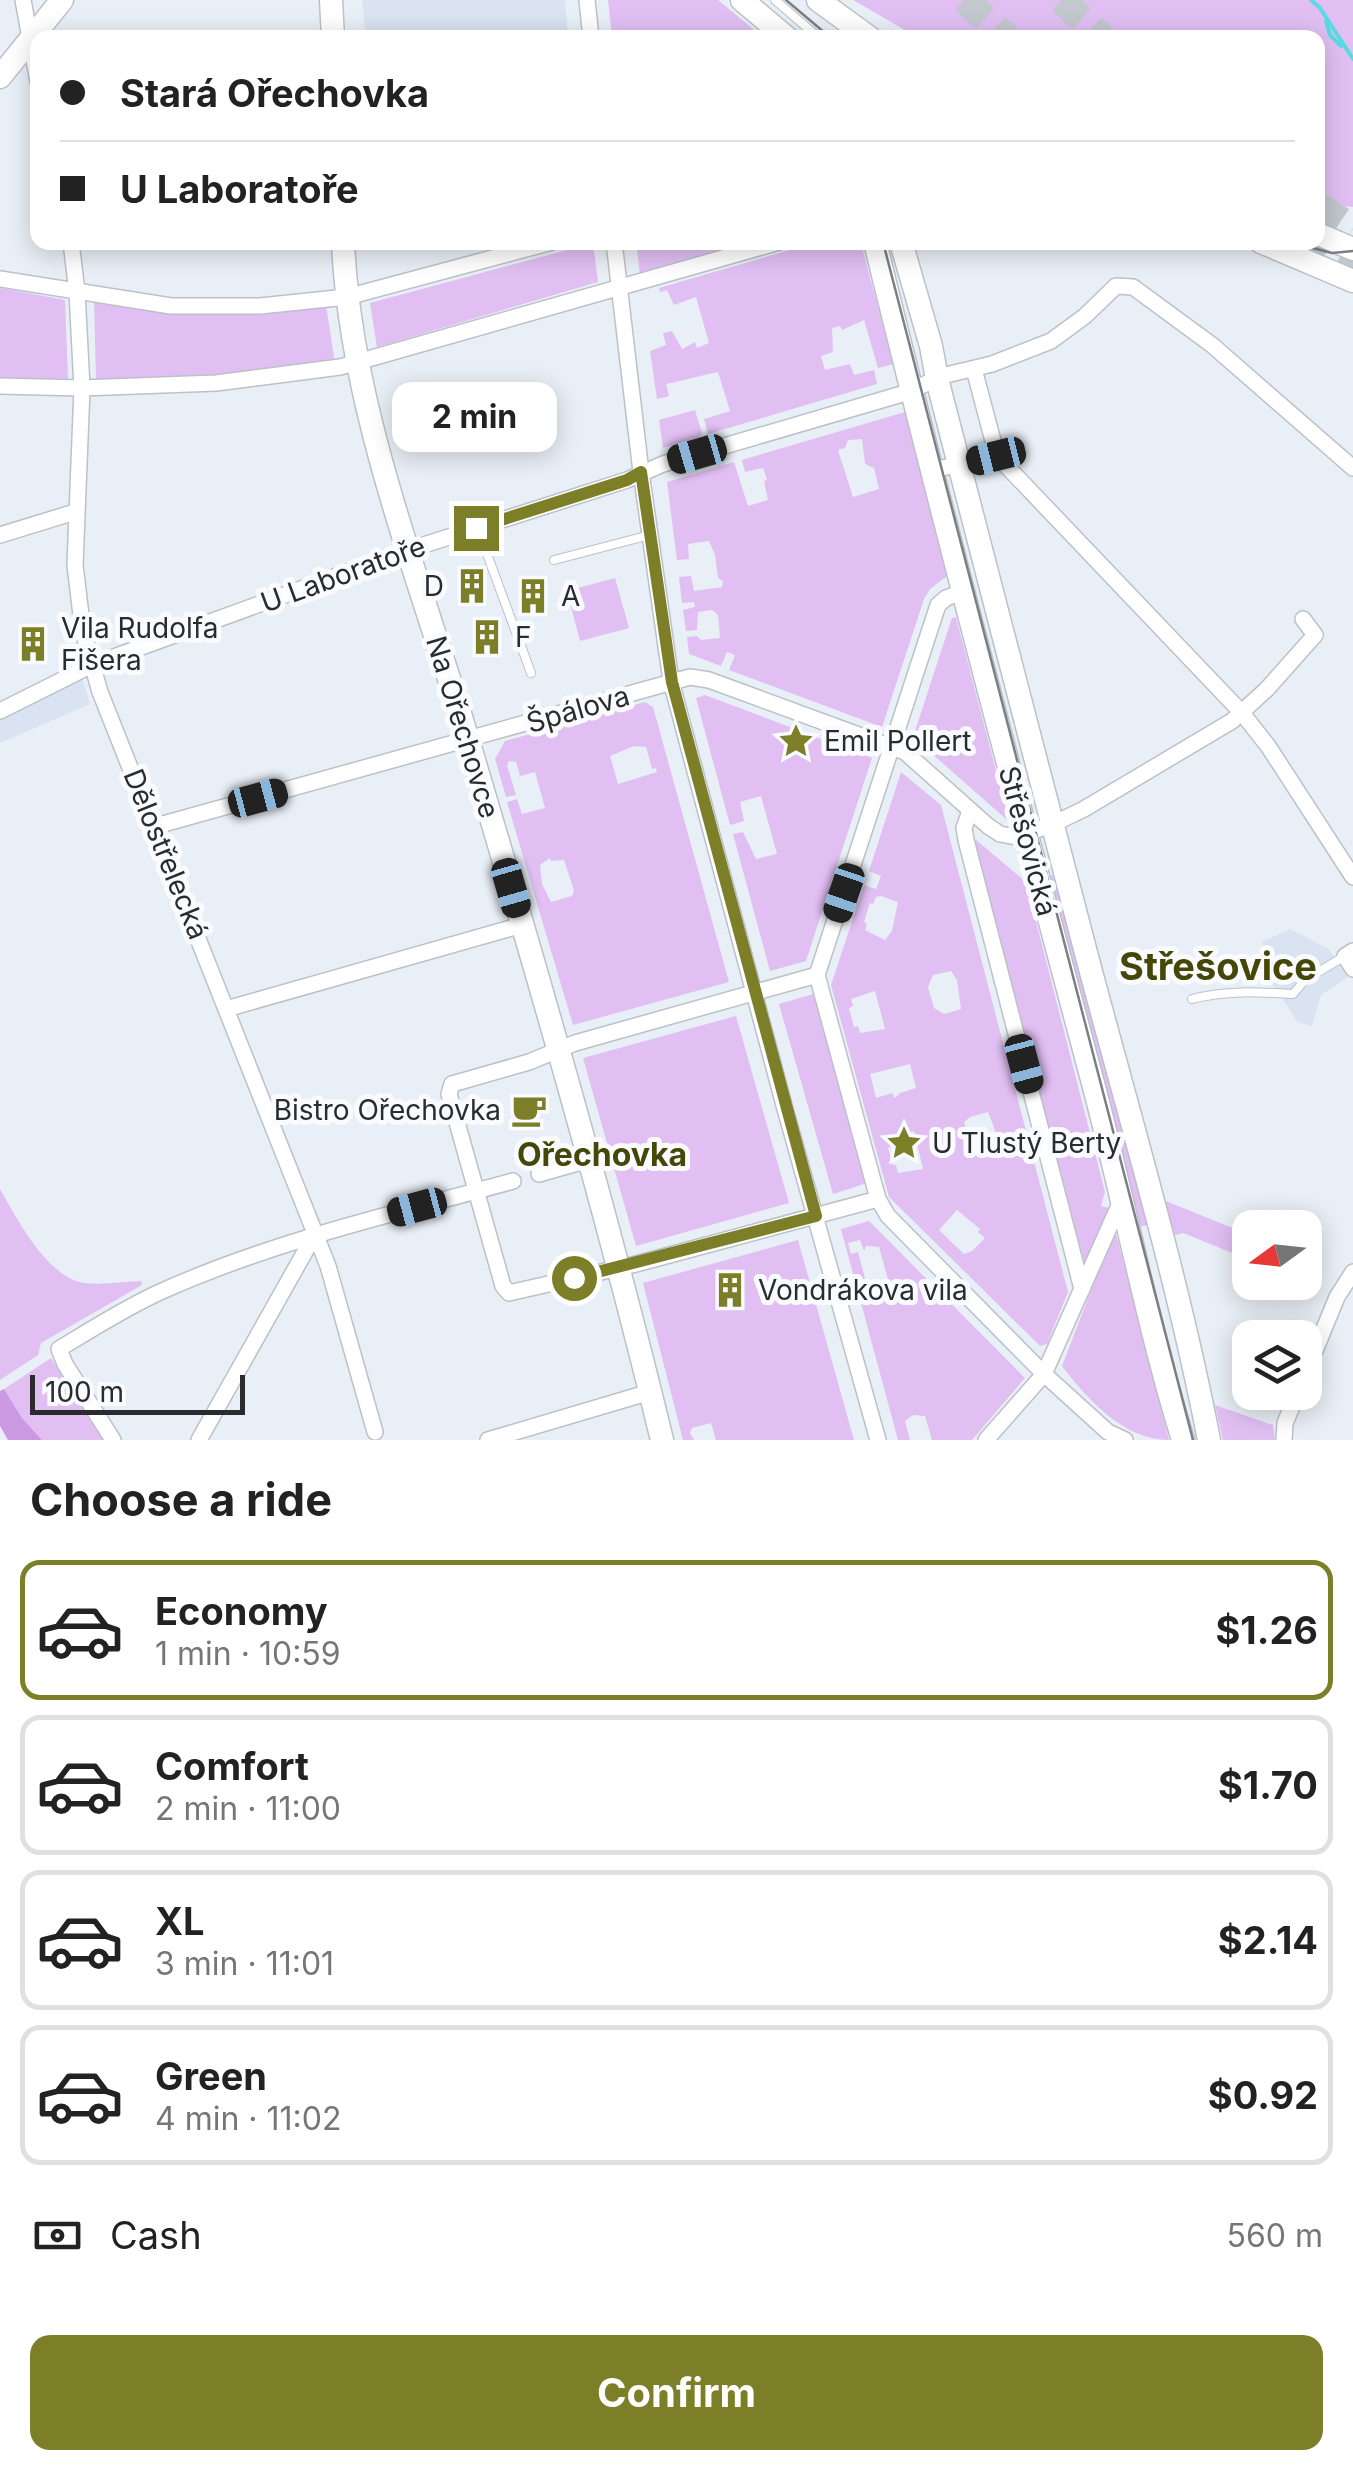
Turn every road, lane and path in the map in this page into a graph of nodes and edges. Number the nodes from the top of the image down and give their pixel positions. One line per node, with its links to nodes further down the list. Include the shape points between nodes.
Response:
1 (22, 0): 15 (street)
2 (62, 0): 8 (street)
3 (331, 0): 9 (street)
4 (587, 0): 10 (street)
5 (742, 0): 11 (street)
6 (775, 0): 12 (lane)
7 (826, 6): 13 (street); 14 (street)
8 (39, 30)
9 (333, 30)
10 (590, 30)
11 (778, 30)
12 (811, 30)
13 (841, 30)
14 (859, 30)
15 (30, 42): 16 (street)
16 (0, 78)
17 (1353, 234): 18 (street)
18 (1325, 236)
19 (1325, 238): 28 (street)
20 (72, 250): 34 (street, Dělostřelecká)
21 (344, 250): 35 (street, Na Ořechovce)
22 (522, 250): 35 (street)
23 (615, 250): 33 (street)
24 (749, 250): 33 (street)
25 (877, 250): 41 (street, Střešovická)
26 (903, 250): 38 (street, Střešovická)
27 (1280, 250): 30 (street)
28 (1353, 250)
29 (1353, 266): 30 (street)
30 (1322, 268): 32 (street)
31 (0, 279): 34 (street)
32 (1353, 281)
33 (620, 286): 36 (street); 46 (street)
34 (77, 292): 35 (street, via 224,308); 40 (street, Dělostřelecká)
35 (347, 296): 36 (street, Na Ořechovce)
36 (358, 361): 40 (street, via 263,379); 51 (street, Na Ořechovce)
37 (974, 369): 38 (street, U Laboratoře); 42 (street); 44 (street, U Laboratoře, via 1051,340 1116,286 1133,288 1212,345)
38 (936, 379): 41 (street, U Laboratoře); 43 (street, Střešovická)
39 (0, 386): 40 (street)
40 (82, 388): 47 (street, Dělostřelecká)
41 (911, 390): 45 (street, Střešovická); 46 (street, U Laboratoře)
42 (996, 456): 43 (street); 59 (street)
43 (960, 465): 45 (street); 63 (street, Střešovická)
44 (1353, 468)
45 (933, 470): 53 (street, Střešovická)
46 (641, 472): 48 (street, U Laboratoře); 49 (street)
47 (74, 512): 50 (street); 55 (street, Dělostřelecká, via 79,601)
48 (476, 528): 51 (street, U Laboratoře); 56 (lane)
49 (650, 535): 52 (lane); 57 (street)
50 (0, 536)
51 (408, 550): 55 (street, U Laboratoře); 60 (street, Na Ořechovce)
52 (554, 560)
53 (962, 592): 61 (street, via 938,605); 65 (street, Střešovická)
54 (1303, 619): 59 (street, via 1316,634)
55 (92, 665): 58 (street, U Laboratoře); 64 (street, Dělostřelecká)
56 (531, 673)
57 (672, 682): 60 (street, Špálova); 61 (street, Špálova, via 690,676 709,680); 70 (street)
58 (0, 711)
59 (1242, 713): 63 (street); 66 (street)
60 (468, 740): 64 (street, Špálova); 67 (street, Na Ořechovce)
61 (893, 747): 62 (street, Špálova); 69 (street)
62 (970, 811): 65 (street, Špálova, via 1000,834); 84 (street, Střešovická, via 966,840)
63 (1052, 825): 65 (street); 98 (street, Střešovická)
64 (156, 826): 72 (street, Dělostřelecká)
65 (1027, 834): 79 (street, Střešovická)
66 (1353, 876)
67 (522, 925): 72 (street); 73 (street, Na Ořechovce)
68 (1350, 958): 71 (lane, via 1305,980 1293,994 1251,991)
69 (817, 975): 70 (street); 78 (street)
70 (755, 992): 73 (street); 80 (street)
71 (1192, 999)
72 (226, 1009): 81 (street, Dělostřelecká)
73 (558, 1050): 74 (street, Na Ořechovce); 77 (street, via 450,1086)
74 (588, 1160): 75 (street); 82 (street, Na Ořechovce)
75 (539, 1174)
76 (513, 1181): 77 (street)
77 (476, 1191): 81 (street); 82 (street, via 507,1292)
78 (878, 1199): 80 (street); 86 (street)
79 (1120, 1201): 84 (street); 97 (street, Střešovická)
80 (816, 1216): 82 (street); 94 (street)
81 (315, 1234): 89 (street, Dělostřelecká); 90 (street, via 161,1292 59,1348); 91 (street)
82 (618, 1268): 87 (street, Na Ořechovce)
83 (1353, 1272): 85 (street)
84 (1082, 1289): 86 (street)
85 (1322, 1334)
86 (1044, 1374): 95 (street); 96 (street)
87 (650, 1392): 92 (street); 93 (street, Na Ořechovce)
88 (1291, 1410): 99 (street)
89 (377, 1437)
90 (114, 1440)
91 (199, 1440)
92 (488, 1440)
93 (662, 1440)
94 (878, 1440)
95 (986, 1440)
96 (1125, 1440)
97 (1182, 1440)
98 (1209, 1440)
99 (1284, 1440)

